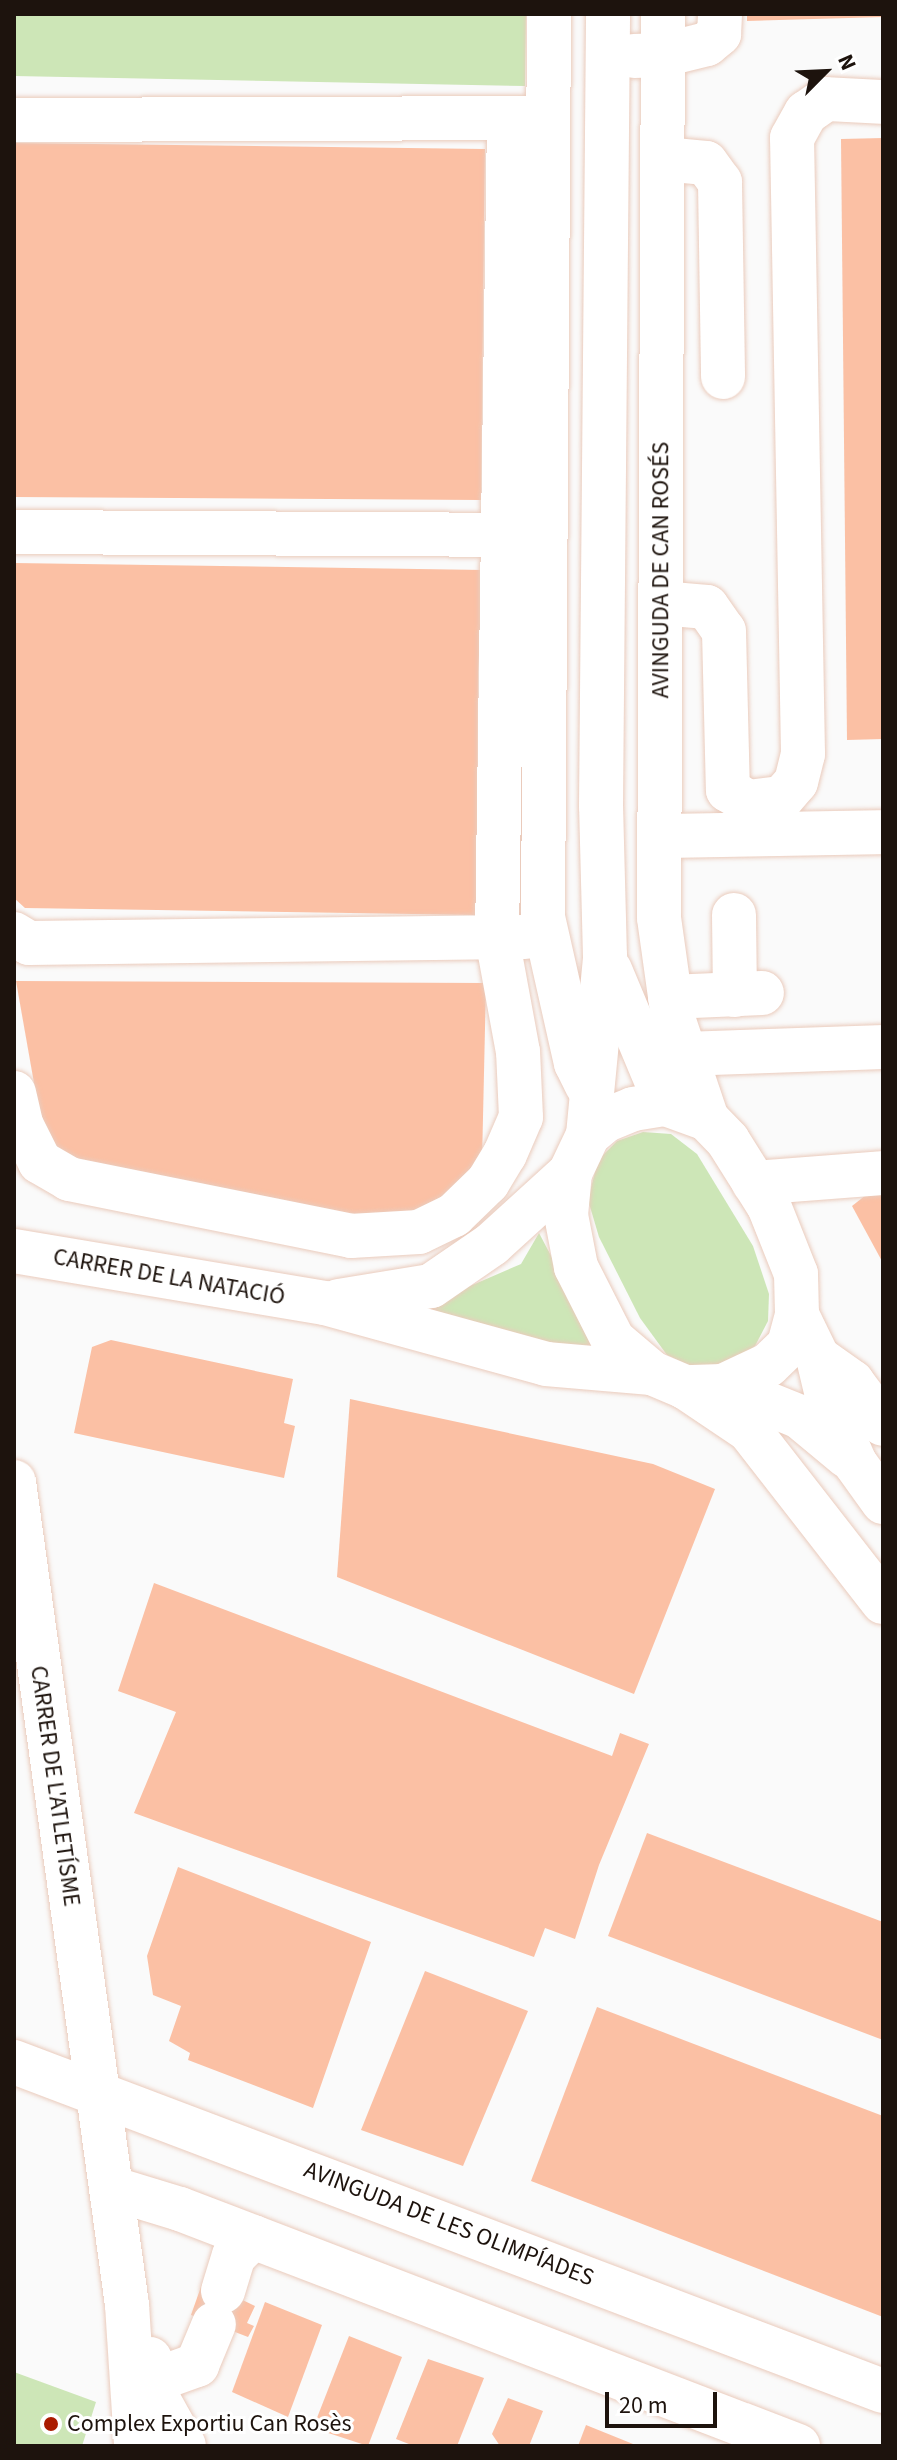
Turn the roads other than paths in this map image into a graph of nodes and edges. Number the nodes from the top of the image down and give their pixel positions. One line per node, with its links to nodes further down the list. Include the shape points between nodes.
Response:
1 (549, 14): 6 (street)
2 (720, 14): 4 (street, via 719,34 707,44)
3 (608, 35): 4 (street); 19 (street, via 601,806)
4 (663, 35): 8 (street, AVINGUDA DE CAN ROSÉS)
5 (883, 102): 12 (street, via 826,99 806,113 792,138 803,754 796,782 782,798 748,802 728,790 734,619 707,607)
6 (528, 118): 7 (street); 11 (street)
7 (14, 120)
8 (663, 159): 9 (street, via 722,164); 12 (street, AVINGUDA DE CAN ROSÉS)
9 (723, 377)
10 (14, 532): 11 (street)
11 (525, 534): 17 (street); 18 (street)
12 (660, 603): 14 (street, AVINGUDA DE CAN ROSÉS)
13 (883, 832): 14 (street)
14 (660, 836): 20 (street, AVINGUDA DE CAN ROSÉS, via 659,918)
15 (734, 915): 20 (street, via 749,994)
16 (14, 934): 18 (street, via 29,943)
17 (547, 937): 18 (street); 25 (street, via 576,1063)
18 (497, 938): 24 (street, via 518,1052 521,1117 488,1182 454,1215 419,1232 351,1236 69,1179 40,1162 21,1124)
19 (605, 957): 23 (street); 25 (street)
20 (670, 997): 23 (street, AVINGUDA DE CAN ROSÉS)
21 (883, 1047): 23 (street)
22 (883, 1072): 23 (street)
23 (687, 1090): 25 (street, via 606,1120); 27 (street)
24 (14, 1093)
25 (583, 1135): 29 (street, CARRER DE LA NATACIÓ, via 492,1244 431,1286); 32 (street, via 566,1215 576,1267 613,1340)
26 (883, 1173): 27 (street)
27 (754, 1183): 30 (street, via 796,1274)
28 (14, 1251): 29 (street, CARRER DE LA NATACIÓ)
29 (325, 1303): 32 (street, CARRER DE LA NATACIÓ, via 546,1364)
30 (797, 1315): 31 (street); 32 (street, via 789,1345 768,1365)
31 (818, 1358): 33 (street, via 852,1382); 34 (street, via 829,1404)
32 (687, 1382): 34 (street, via 800,1417); 37 (street, via 749,1430)
33 (883, 1424)
34 (855, 1463): 36 (street)
35 (14, 1482): 39 (street, CARRER DE L'ATLETÍSME)
36 (883, 1502)
37 (883, 1602)
38 (14, 2062): 39 (street, AVINGUDA DE LES OLIMPÍADES)
39 (97, 2090): 40 (street, CARRER DE L'ATLETÍSME); 44 (street, AVINGUDA DE LES OLIMPÍADES)
40 (111, 2188): 41 (street); 42 (street, CARRER DE L'ATLETÍSME)
41 (253, 2237): 43 (street, via 234,2256 197,2365); 47 (street)
42 (127, 2305): 43 (street, via 139,2323); 45 (street)
43 (155, 2380): 46 (street, via 168,2423)
44 (883, 2391)
45 (136, 2446)
46 (184, 2446)
47 (798, 2446)

